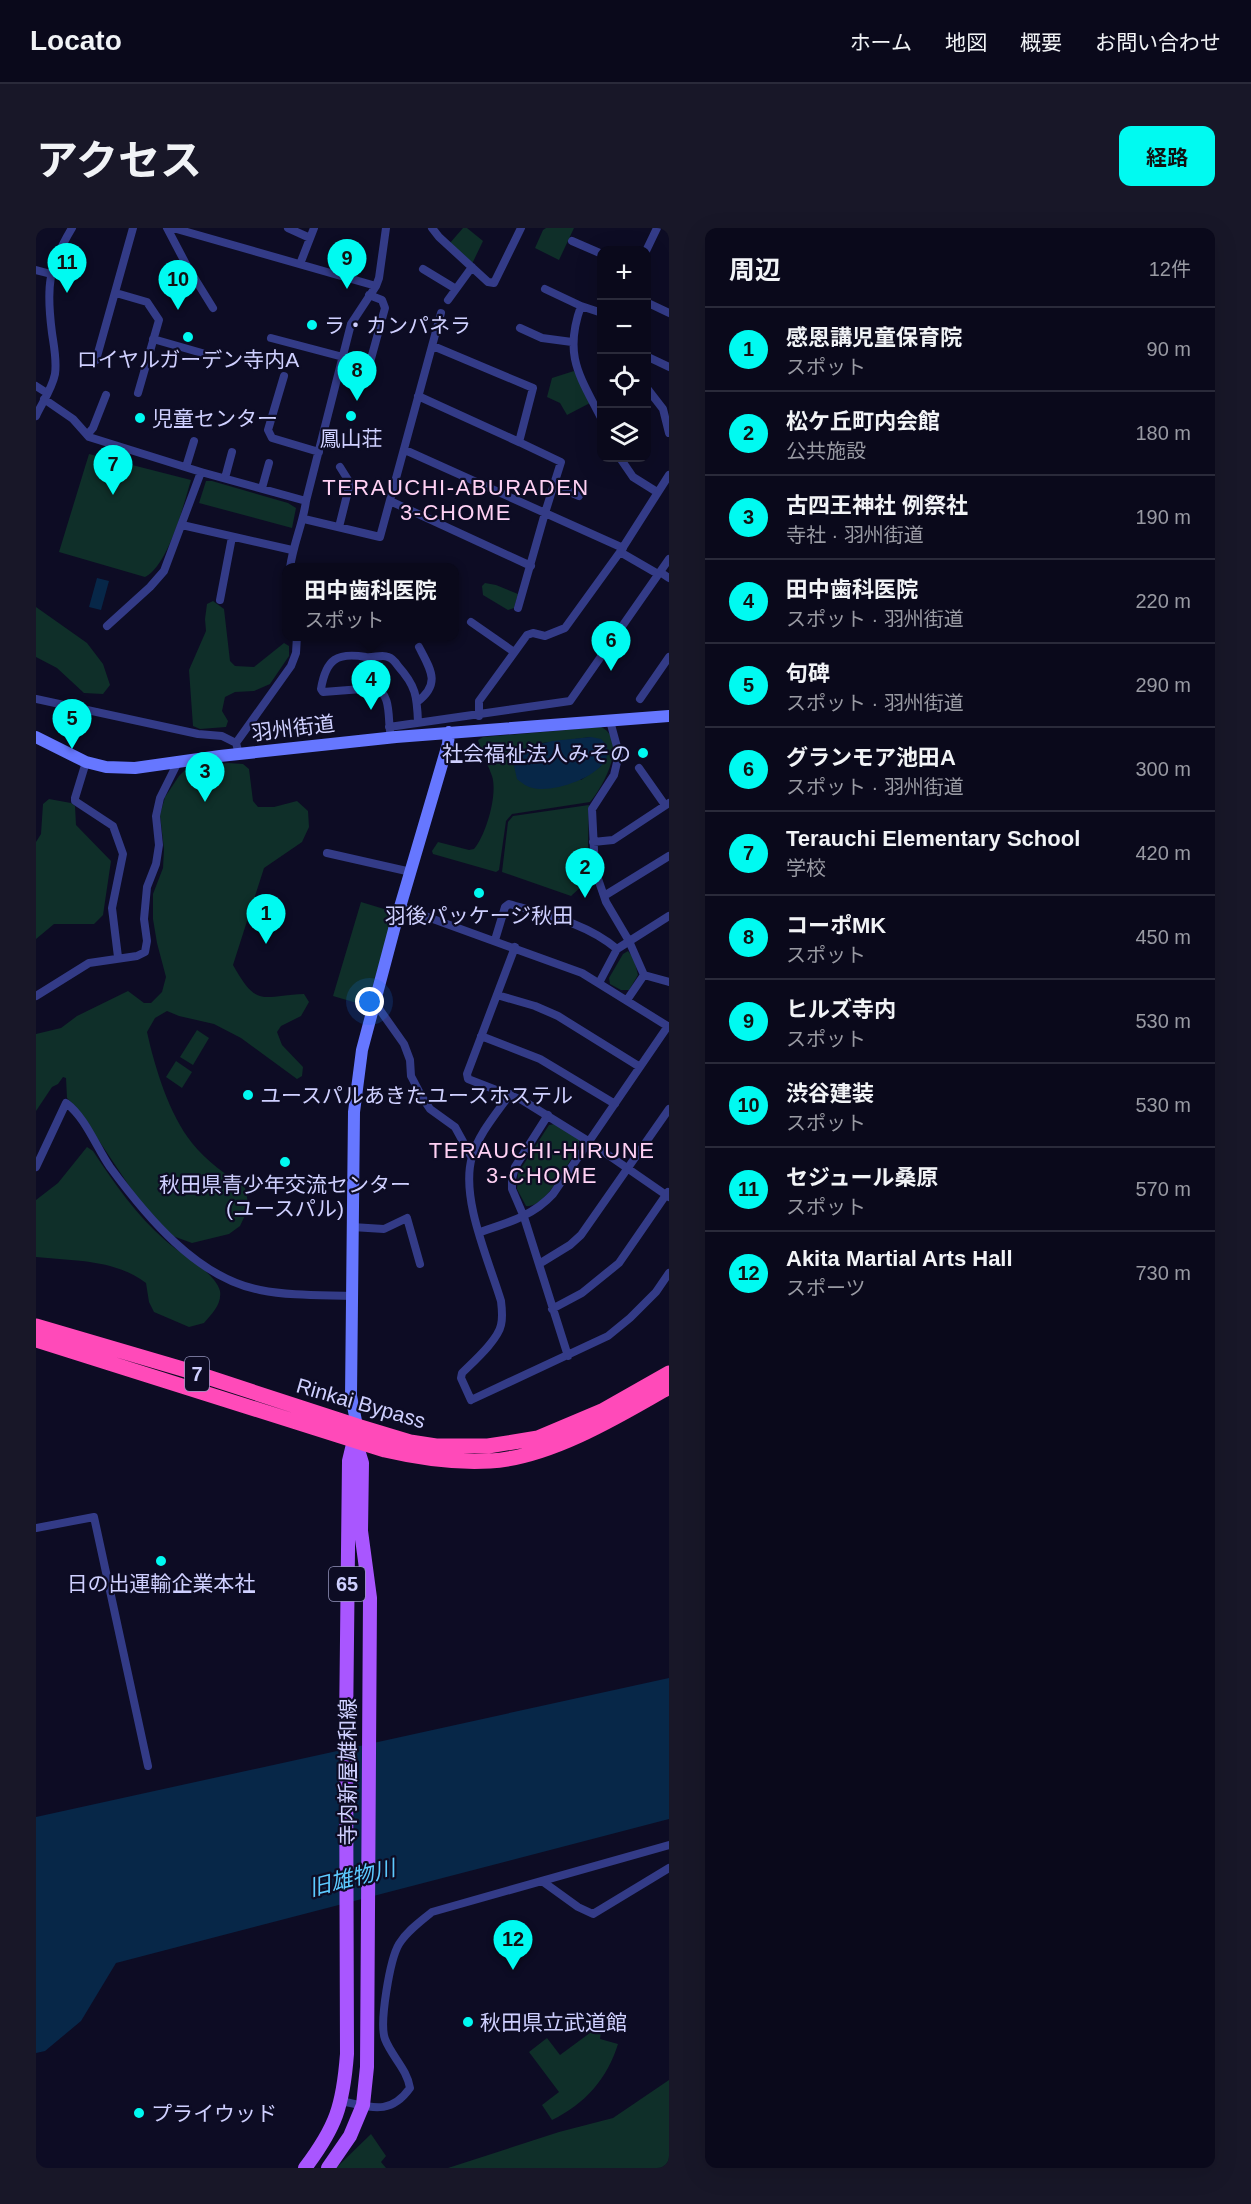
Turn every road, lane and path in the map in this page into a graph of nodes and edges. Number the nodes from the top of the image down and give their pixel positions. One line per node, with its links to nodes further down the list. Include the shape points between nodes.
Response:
1 (72, 228): 19 (street, via 56,255)
2 (134, 228): 23 (street)
3 (168, 228): 28 (street)
4 (173, 228): 15 (street)
5 (288, 228): 11 (street)
6 (314, 228): 11 (street)
7 (386, 228): 20 (street)
8 (432, 228): 16 (street)
9 (520, 228): 16 (street, via 494,283)
10 (657, 228): 13 (street)
11 (310, 238): 15 (street)
12 (572, 241): 14 (street)
13 (648, 246)
14 (597, 252)
15 (300, 264): 20 (street)
16 (472, 267): 21 (street)
17 (423, 269): 21 (street)
18 (36, 270): 19 (street)
19 (51, 274): 48 (street, via 48,307 55,365)
20 (376, 286): 24 (street)
21 (456, 289): 25 (street)
22 (545, 289): 27 (street)
23 (116, 293): 34 (street, via 147,302 159,320); 40 (street)
24 (369, 295): 38 (street, via 351,324); 42 (street, via 382,300 385,308 369,366 360,373)
25 (448, 300)
26 (651, 304): 30 (street)
27 (581, 306): 29 (street); 35 (street)
28 (213, 308)
29 (597, 311)
30 (669, 313)
31 (441, 314): 36 (street)
32 (520, 328): 35 (street, via 542,338)
33 (271, 338): 38 (street)
34 (153, 339): 37 (street); 45 (street)
35 (572, 342): 50 (street, via 575,368)
36 (433, 346): 49 (street); 55 (street, via 534,388)
37 (202, 353)
38 (343, 357): 42 (street)
39 (651, 358): 41 (street)
40 (96, 360)
41 (669, 367)
42 (340, 369): 58 (street)
43 (284, 376): 58 (street, via 268,430 270,435)
44 (36, 386): 48 (street)
45 (138, 393)
46 (651, 393): 52 (street, via 663,409)
47 (106, 395): 53 (street)
48 (46, 396): 51 (street); 53 (street, via 74,418)
49 (418, 396): 55 (street); 56 (street)
50 (597, 410)
51 (36, 414)
52 (669, 433)
53 (87, 435): 61 (street)
54 (194, 441): 61 (street)
55 (519, 442): 66 (street, via 561,462)
56 (405, 450): 71 (street); 72 (street)
57 (232, 452): 65 (street)
58 (319, 452): 70 (street)
59 (623, 462): 68 (street, via 633,477)
60 (269, 463): 67 (street)
61 (186, 467): 63 (street)
62 (340, 467): 75 (street, via 350,483)
63 (201, 472): 65 (street); 74 (street)
64 (669, 475): 68 (street)
65 (225, 478): 67 (street)
66 (554, 485): 69 (street); 72 (street)
67 (262, 488): 70 (street)
68 (657, 492): 78 (street)
69 (579, 496)
70 (306, 501): 73 (street)
71 (390, 501): 75 (street, via 380,537); 81 (street)
72 (545, 513): 78 (street); 81 (street)
73 (304, 519): 75 (street); 77 (street)
74 (182, 525): 76 (street); 87 (street, via 164,571)
75 (339, 527)
76 (232, 537): 77 (street); 84 (street)
77 (292, 550): 80 (street)
78 (622, 550): 82 (street); 90 (street, via 565,628 545,636 527,635)
79 (669, 559): 82 (street)
80 (290, 563)
81 (531, 566): 85 (street)
82 (659, 573): 83 (street); 95 (street, via 570,701)
83 (669, 578)
84 (220, 600)
85 (518, 608)
86 (471, 622): 90 (street)
87 (107, 626)
88 (297, 641): 102 (street, via 291,666)
89 (419, 647): 94 (street, via 430,667 433,683 428,694)
90 (514, 652): 95 (street, via 479,701)
91 (669, 657): 93 (street)
92 (36, 699): 102 (street, via 222,736)
93 (640, 699)
94 (417, 702): 98 (street); 99 (street, via 409,679 387,655 342,655 327,666 323,692 375,688 386,695)
95 (479, 716): 98 (street)
96 (669, 716): 97 (street, 羽州街道)
97 (610, 720): 100 (street, 羽州街道); 107 (street, via 619,754 614,775 592,809)
98 (418, 722): 99 (street)
99 (390, 732): 100 (street, 羽州街道); 102 (street, 羽州街道)
100 (449, 732): 110 (street)
101 (36, 737): 103 (street, 羽州街道)
102 (238, 748): 104 (street, 羽州街道)
103 (86, 762): 104 (street, 羽州街道, via 135,768); 118 (street, via 75,801 113,826 123,854 112,908)
104 (178, 762): 118 (street, via 160,798 156,816 159,846 147,887 145,952)
105 (639, 768): 106 (street)
106 (667, 804): 107 (street, via 613,840)
107 (593, 842): 111 (street, via 595,870)
108 (327, 853): 110 (street)
109 (669, 856): 111 (street)
110 (411, 872): 112 (street)
111 (604, 896): 115 (street)
112 (400, 907): 114 (street); 125 (street)
113 (669, 916): 115 (street)
114 (495, 940): 116 (street); 117 (street, via 509,904 578,925)
115 (629, 941): 117 (street); 119 (street)
116 (515, 947): 121 (street); 122 (street)
117 (617, 949): 121 (street)
118 (118, 957): 123 (street, via 89,963)
119 (644, 975): 120 (street); 124 (street)
120 (669, 982)
121 (599, 983): 124 (street)
122 (497, 994): 127 (street); 128 (street, via 558,1016)
123 (36, 996)
124 (627, 1000): 126 (street)
125 (375, 1003): 134 (street, via 404,1044 411,1076 422,1097 430,1109 455,1127); 139 (street, via 357,1072)
126 (669, 1027): 128 (street)
127 (481, 1036): 129 (street, via 468,1079); 130 (street, via 540,1059)
128 (640, 1067): 130 (street)
129 (510, 1094): 132 (street); 134 (street, via 481,1135)
130 (615, 1104): 133 (street)
131 (669, 1108): 136 (street)
132 (548, 1115): 133 (street); 138 (street, via 515,1167 512,1179 512,1189)
133 (588, 1141): 136 (street); 138 (street, via 543,1206)
134 (472, 1158): 140 (street, via 470,1203)
135 (36, 1167): 144 (street, via 66,1103 136,1201 171,1240 208,1267 257,1290)
136 (628, 1169): 137 (street); 142 (street, via 581,1235)
137 (668, 1194): 145 (street, via 612,1271)
138 (524, 1217): 140 (street); 142 (street)
139 (352, 1227): 141 (street, via 384,1229 407,1218); 144 (street)
140 (480, 1232): 148 (street, via 502,1315 501,1328 494,1339 462,1373 471,1400)
141 (420, 1264)
142 (539, 1264): 145 (street)
143 (669, 1273): 148 (street, via 630,1318 608,1336)
144 (352, 1296): 151 (street, via 351,1396)
145 (552, 1309): 148 (street)
146 (36, 1326): 151 (highway, Rinkai Bypass / 7, via 186,1370)
147 (36, 1340): 151 (highway, Rinkai Bypass / 7)
148 (568, 1356)
149 (669, 1373): 151 (highway, Rinkai Bypass / 7, via 602,1411 538,1438 498,1445 436,1446)
150 (669, 1387): 151 (highway, Rinkai Bypass / 7, via 543,1450 492,1461 414,1457)
151 (356, 1433): 157 (main road, 寺内新屋雄和線 / 65, via 349,1461 347,2054); 158 (main road, 寺内新屋雄和線 / 65, via 362,1463 361,1531 370,1598 369,2036)
152 (36, 1528): 153 (street, via 94,1517)
153 (148, 1766)
154 (669, 1845): 156 (street)
155 (669, 1868): 156 (street, via 593,1914)
156 (542, 1881): 158 (street, via 432,1912 398,1945 391,1967 385,2038 408,2076 410,2088 400,2102 378,2108)
157 (341, 2101): 158 (street); 159 (main road, 寺内新屋雄和線 / 65, via 325,2141)
158 (363, 2105): 160 (main road, 寺内新屋雄和線 / 65, via 350,2136)
159 (305, 2168)
160 (328, 2168)

